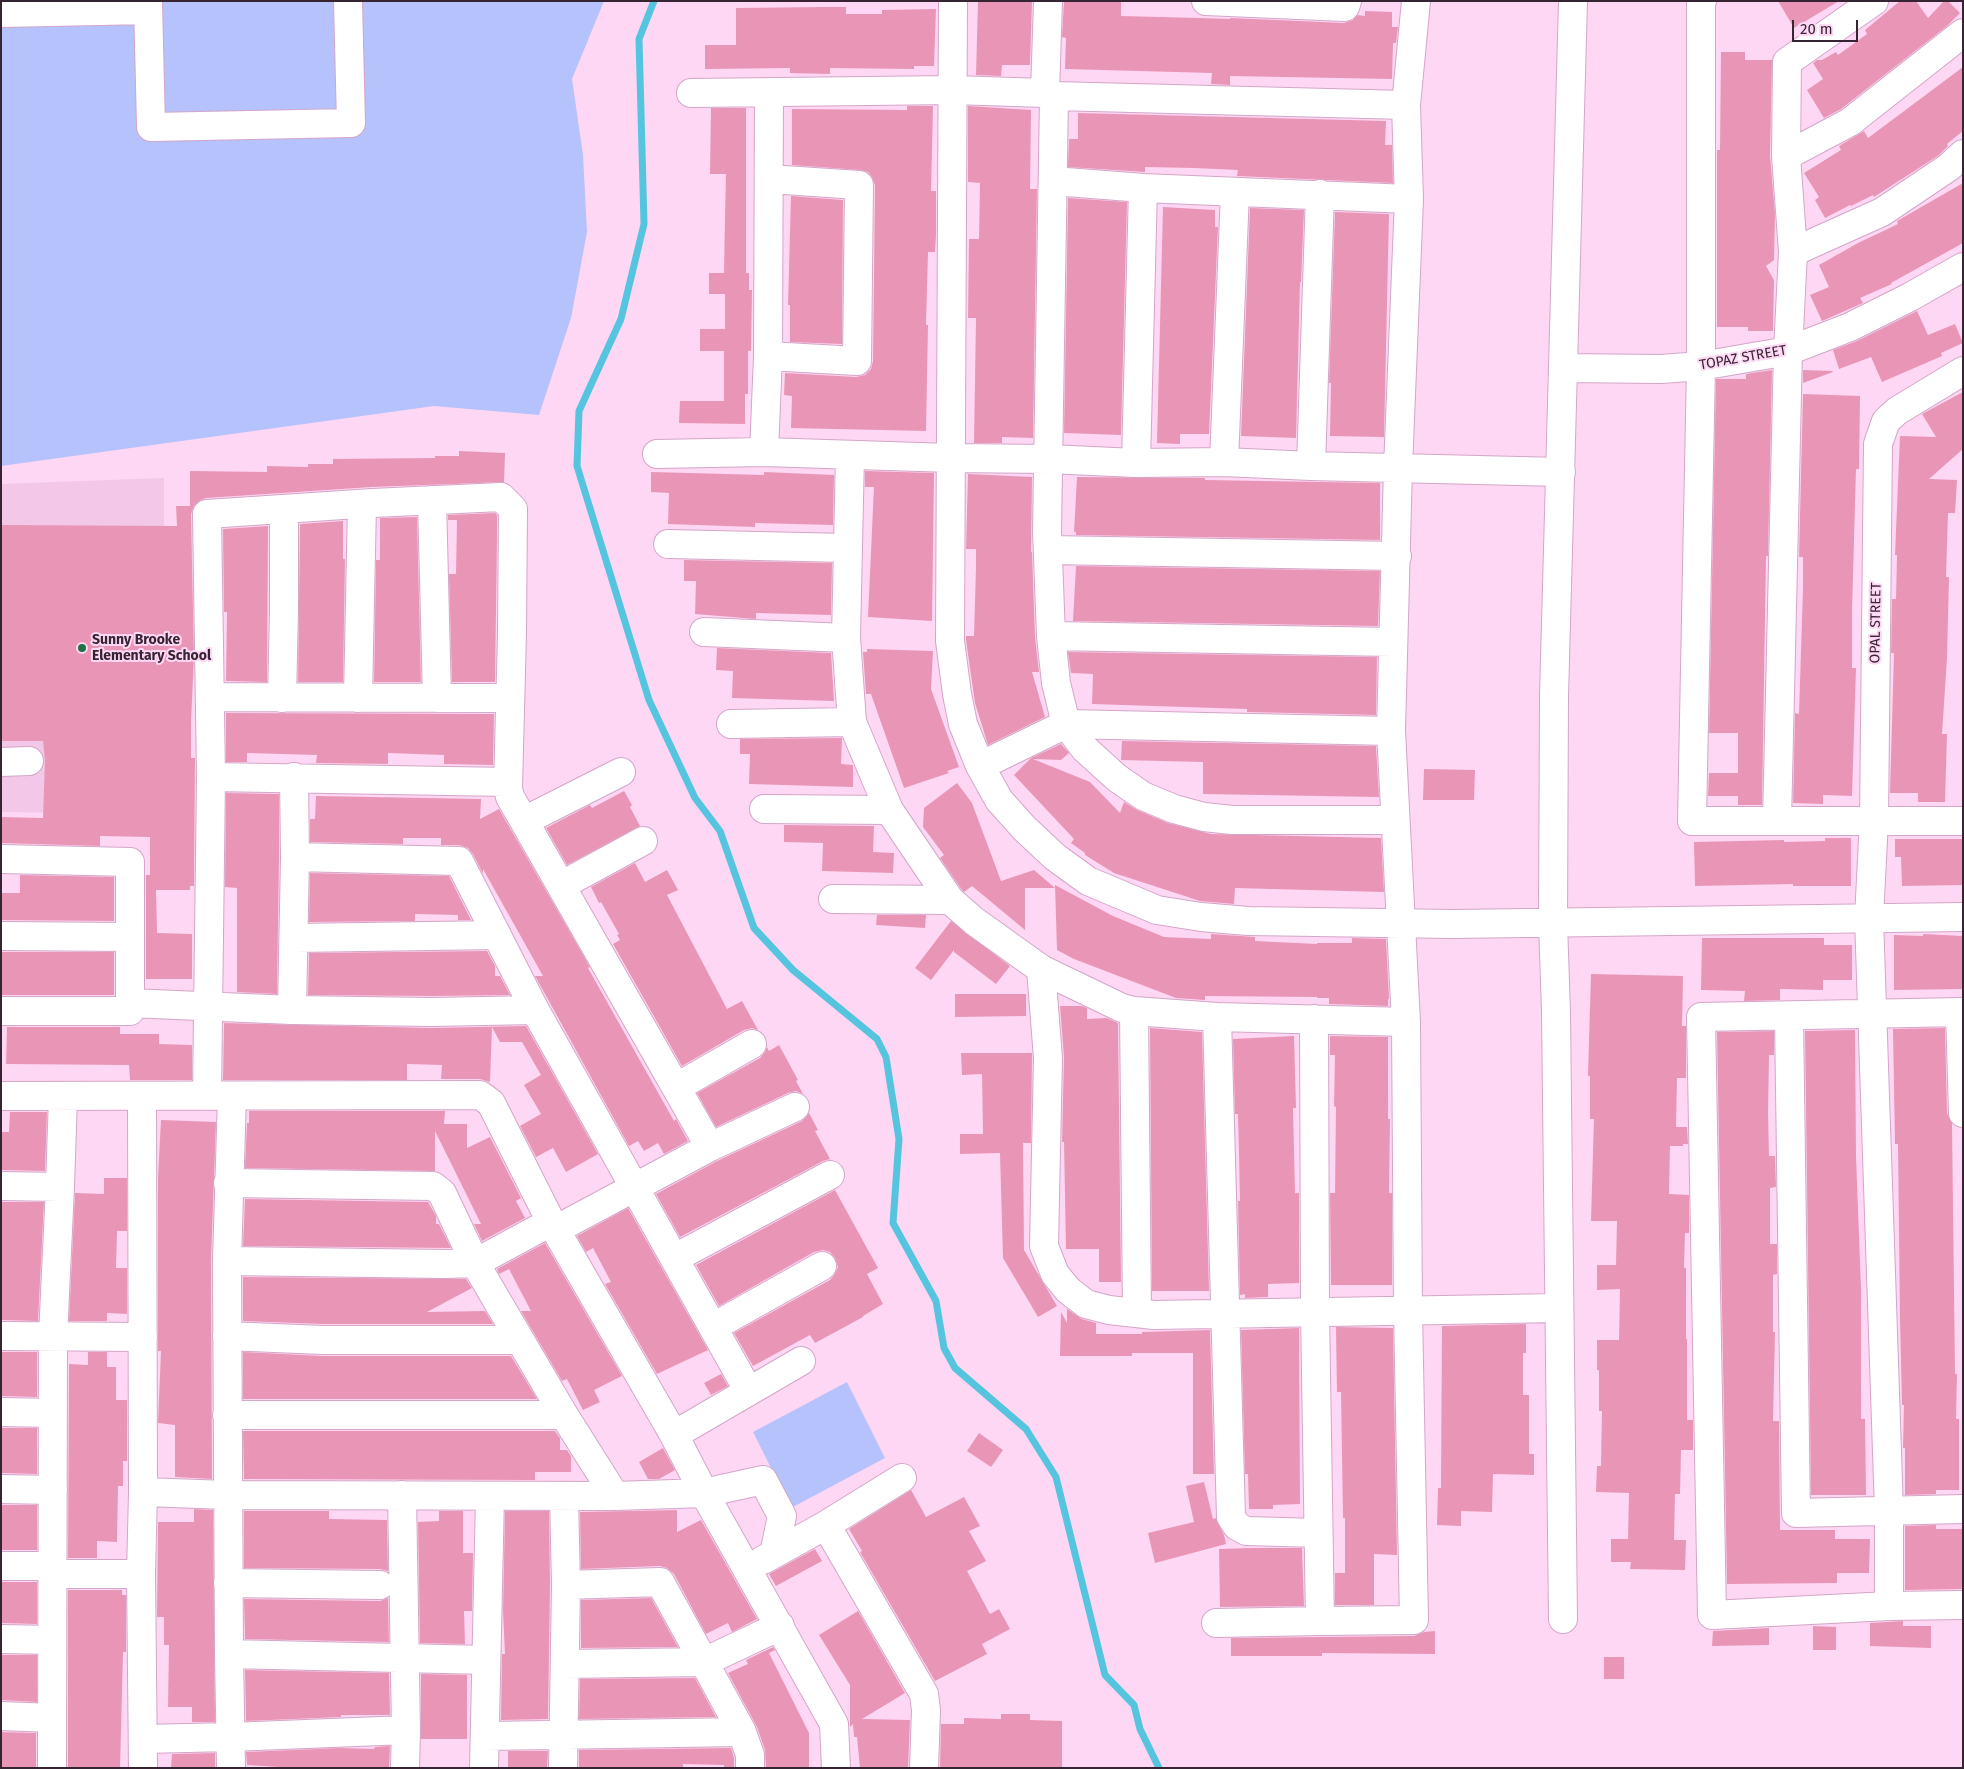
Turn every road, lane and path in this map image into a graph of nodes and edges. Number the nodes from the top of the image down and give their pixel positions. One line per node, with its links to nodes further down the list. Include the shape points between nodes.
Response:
1 (348, 1): 10 (street, via 350,123 151,127)
2 (953, 1): 13 (street)
3 (1048, 1): 16 (street)
4 (1206, 1): 5 (street, via 1346,7)
5 (1347, 1)
6 (1416, 1): 17 (street)
7 (1573, 1): 31 (street)
8 (1702, 1): 30 (street)
9 (1874, 1): 19 (street, via 1787,62)
10 (148, 6): 11 (street)
11 (1, 13)
12 (1963, 33): 19 (street, via 1850,122)
13 (954, 90): 14 (street); 16 (street); 36 (street)
14 (769, 92): 15 (street); 20 (street)
15 (691, 93)
16 (1050, 95): 17 (street); 21 (street)
17 (1406, 105): 25 (street)
18 (1963, 154): 26 (street, via 1882,212)
19 (1786, 156): 26 (street)
20 (769, 179): 29 (street); 29 (street, via 859,185 857,361)
21 (1053, 182): 22 (street); 37 (street)
22 (1143, 188): 23 (street); 39 (street)
23 (1235, 192): 24 (street); 38 (street)
24 (1320, 194): 25 (street); 40 (street)
25 (1409, 199): 41 (street)
26 (1793, 252): 28 (street)
27 (1963, 267): 28 (street, TOPAZ STREET, via 1850,327)
28 (1788, 351): 30 (street, TOPAZ STREET); 76 (street)
29 (768, 356): 33 (street)
30 (1701, 366): 31 (street, TOPAZ STREET); 76 (street, via 1692,821)
31 (1564, 368): 42 (street)
32 (1963, 371): 73 (street, OPAL STREET, via 1897,411 1886,421 1878,444)
33 (764, 452): 34 (street); 35 (street)
34 (657, 454)
35 (850, 455): 36 (street); 47 (street)
36 (951, 458): 37 (street); 65 (street, via 950,641 963,724)
37 (1049, 459): 39 (street); 48 (street)
38 (1224, 462): 39 (street); 40 (street)
39 (1136, 463)
40 (1311, 466): 41 (street)
41 (1398, 468): 42 (street); 49 (street)
42 (1561, 472): 86 (street, via 1554,696)
43 (432, 500): 44 (street); 57 (street); 58 (street, via 501,497 513,509)
44 (362, 504): 45 (street); 56 (street)
45 (284, 509): 54 (street, via 207,514); 55 (street)
46 (668, 544): 47 (street)
47 (847, 548): 52 (street)
48 (1049, 550): 49 (street); 51 (street)
49 (1396, 556): 53 (street)
50 (704, 632): 52 (street)
51 (1051, 636): 53 (street); 61 (street, via 1056,683)
52 (846, 638): 59 (street)
53 (1394, 642): 62 (street)
54 (210, 697): 55 (street); 67 (street)
55 (282, 698): 56 (street)
56 (358, 698): 57 (street)
57 (437, 698): 58 (street)
58 (510, 698): 69 (street)
59 (852, 722): 60 (street); 71 (street)
60 (730, 724)
61 (1066, 724): 62 (street); 65 (street); 72 (street, via 1085,749 1117,778 1143,796 1174,809 1232,820)
62 (1391, 731): 72 (street)
63 (29, 761): 64 (street)
64 (1, 762)
65 (980, 766): 85 (street, via 999,800 1055,857 1088,881 1157,910 1248,921)
66 (621, 772): 75 (street)
67 (211, 777): 68 (street); 93 (street)
68 (294, 777): 69 (street); 78 (street)
69 (508, 782): 75 (street, via 510,797)
70 (764, 809): 71 (street)
71 (889, 810): 82 (street)
72 (1395, 820): 85 (street)
73 (1874, 820): 74 (street); 76 (street); 84 (street, OPAL STREET)
74 (1963, 820)
75 (524, 821): 80 (street)
76 (1777, 821)
77 (644, 841): 80 (street)
78 (295, 857): 87 (street, via 459,861); 90 (street)
79 (1, 859): 89 (street, via 130,862)
80 (562, 885): 105 (street)
81 (833, 899): 82 (street)
82 (950, 900): 91 (street)
83 (1963, 917): 84 (street)
84 (1869, 918): 86 (street); 99 (street, OPAL STREET)
85 (1402, 922): 86 (street); 103 (street)
86 (1553, 923): 123 (street)
87 (497, 935): 90 (street); 95 (street)
88 (1, 936): 89 (street)
89 (130, 937): 92 (street)
90 (294, 938): 94 (street)
91 (1041, 969): 97 (street); 126 (street, via 1048,1058 1044,1246 1047,1258 1068,1290 1086,1304)
92 (130, 1003): 93 (street); 96 (street, via 130,1011)
93 (209, 1007): 94 (street); 106 (street)
94 (292, 1010): 95 (street)
95 (536, 1010): 116 (street)
96 (1, 1011)
97 (1134, 1011): 100 (street); 126 (street)
98 (1961, 1012): 99 (street); 111 (street)
99 (1873, 1013): 101 (street); 152 (street, OPAL STREET)
100 (1217, 1017): 102 (street); 127 (street)
101 (1789, 1017): 152 (street, via 1796,1513); 164 (street, via 1701,1017 1712,1615)
102 (1314, 1019): 103 (street); 124 (street)
103 (1406, 1022): 125 (street)
104 (752, 1044): 105 (street)
105 (676, 1087): 112 (street)
106 (219, 1095): 109 (street); 114 (street); 118 (street, via 480,1095 491,1103)
107 (1, 1096): 108 (street)
108 (63, 1096): 109 (street); 117 (street)
109 (142, 1096): 132 (street)
110 (795, 1107): 112 (street)
111 (1963, 1113)
112 (710, 1147): 116 (street)
113 (830, 1175): 119 (street)
114 (228, 1184): 120 (street); 121 (street, via 433,1186 442,1193)
115 (1, 1186): 117 (street)
116 (636, 1187): 118 (street); 119 (street)
117 (60, 1188): 131 (street)
118 (553, 1226): 121 (street); 140 (street)
119 (675, 1258): 128 (street)
120 (227, 1261): 121 (street); 130 (street)
121 (476, 1263): 133 (street)
122 (822, 1266): 128 (street)
123 (1559, 1308): 125 (street); 165 (street)
124 (1315, 1311): 125 (street); 127 (street); 154 (street)
125 (1408, 1311): 166 (street, via 1414,1620)
126 (1137, 1313): 127 (street)
127 (1226, 1313): 154 (street, via 1231,1517 1246,1531)
128 (713, 1327): 135 (street)
129 (1, 1336): 131 (street)
130 (227, 1336): 133 (street, via 323,1340); 138 (street)
131 (53, 1337): 132 (street); 137 (street)
132 (143, 1337): 144 (street)
133 (520, 1340): 139 (street)
134 (801, 1360): 135 (street)
135 (748, 1390): 140 (street)
136 (1, 1412): 137 (street)
137 (53, 1413): 143 (street)
138 (227, 1415): 139 (street); 147 (street)
139 (564, 1415): 150 (street)
140 (674, 1435): 145 (street)
141 (902, 1478): 153 (street)
142 (1, 1489): 143 (street)
143 (53, 1490): 158 (street)
144 (143, 1492): 147 (street); 159 (street)
145 (704, 1493): 150 (street); 155 (street, via 763,1480 782,1516); 157 (street)
146 (402, 1495): 147 (street); 148 (street); 172 (street)
147 (228, 1496): 160 (street)
148 (490, 1496): 149 (street); 173 (street)
149 (564, 1496): 150 (street); 162 (street)
150 (615, 1496)
151 (1963, 1509): 152 (street)
152 (1889, 1511): 164 (street, OPAL STREET)
153 (826, 1525): 155 (street); 192 (street, via 924,1694)
154 (1318, 1533): 166 (street)
155 (774, 1554): 157 (street)
156 (1, 1566): 158 (street)
157 (746, 1569): 168 (street)
158 (53, 1570): 159 (street); 170 (street)
159 (141, 1574): 183 (street)
160 (228, 1582): 161 (street); 171 (street)
161 (380, 1585)
162 (566, 1585): 174 (street, via 660,1582); 175 (street)
163 (1963, 1605): 164 (street)
164 (1889, 1606)
165 (1563, 1619)
166 (1320, 1622): 167 (street)
167 (1216, 1623)
168 (780, 1626): 174 (street); 191 (street, via 834,1724)
169 (1, 1639): 170 (street)
170 (52, 1640): 177 (street)
171 (228, 1654): 172 (street); 182 (street)
172 (405, 1658): 173 (street); 178 (street)
173 (486, 1660): 181 (street)
174 (704, 1662): 175 (street); 179 (street)
175 (565, 1664): 180 (street)
176 (1, 1716): 177 (street)
177 (52, 1718): 184 (street)
178 (406, 1730): 182 (street); 187 (street)
179 (742, 1732): 180 (street); 190 (street, via 750,1755)
180 (563, 1734): 181 (street); 189 (street)
181 (485, 1736): 188 (street)
182 (231, 1737): 183 (street); 186 (street)
183 (143, 1739): 185 (street)
184 (52, 1768)
185 (143, 1768)
186 (231, 1768)
187 (405, 1768)
188 (484, 1768)
189 (563, 1768)
190 (750, 1768)
191 (836, 1768)
192 (924, 1768)

